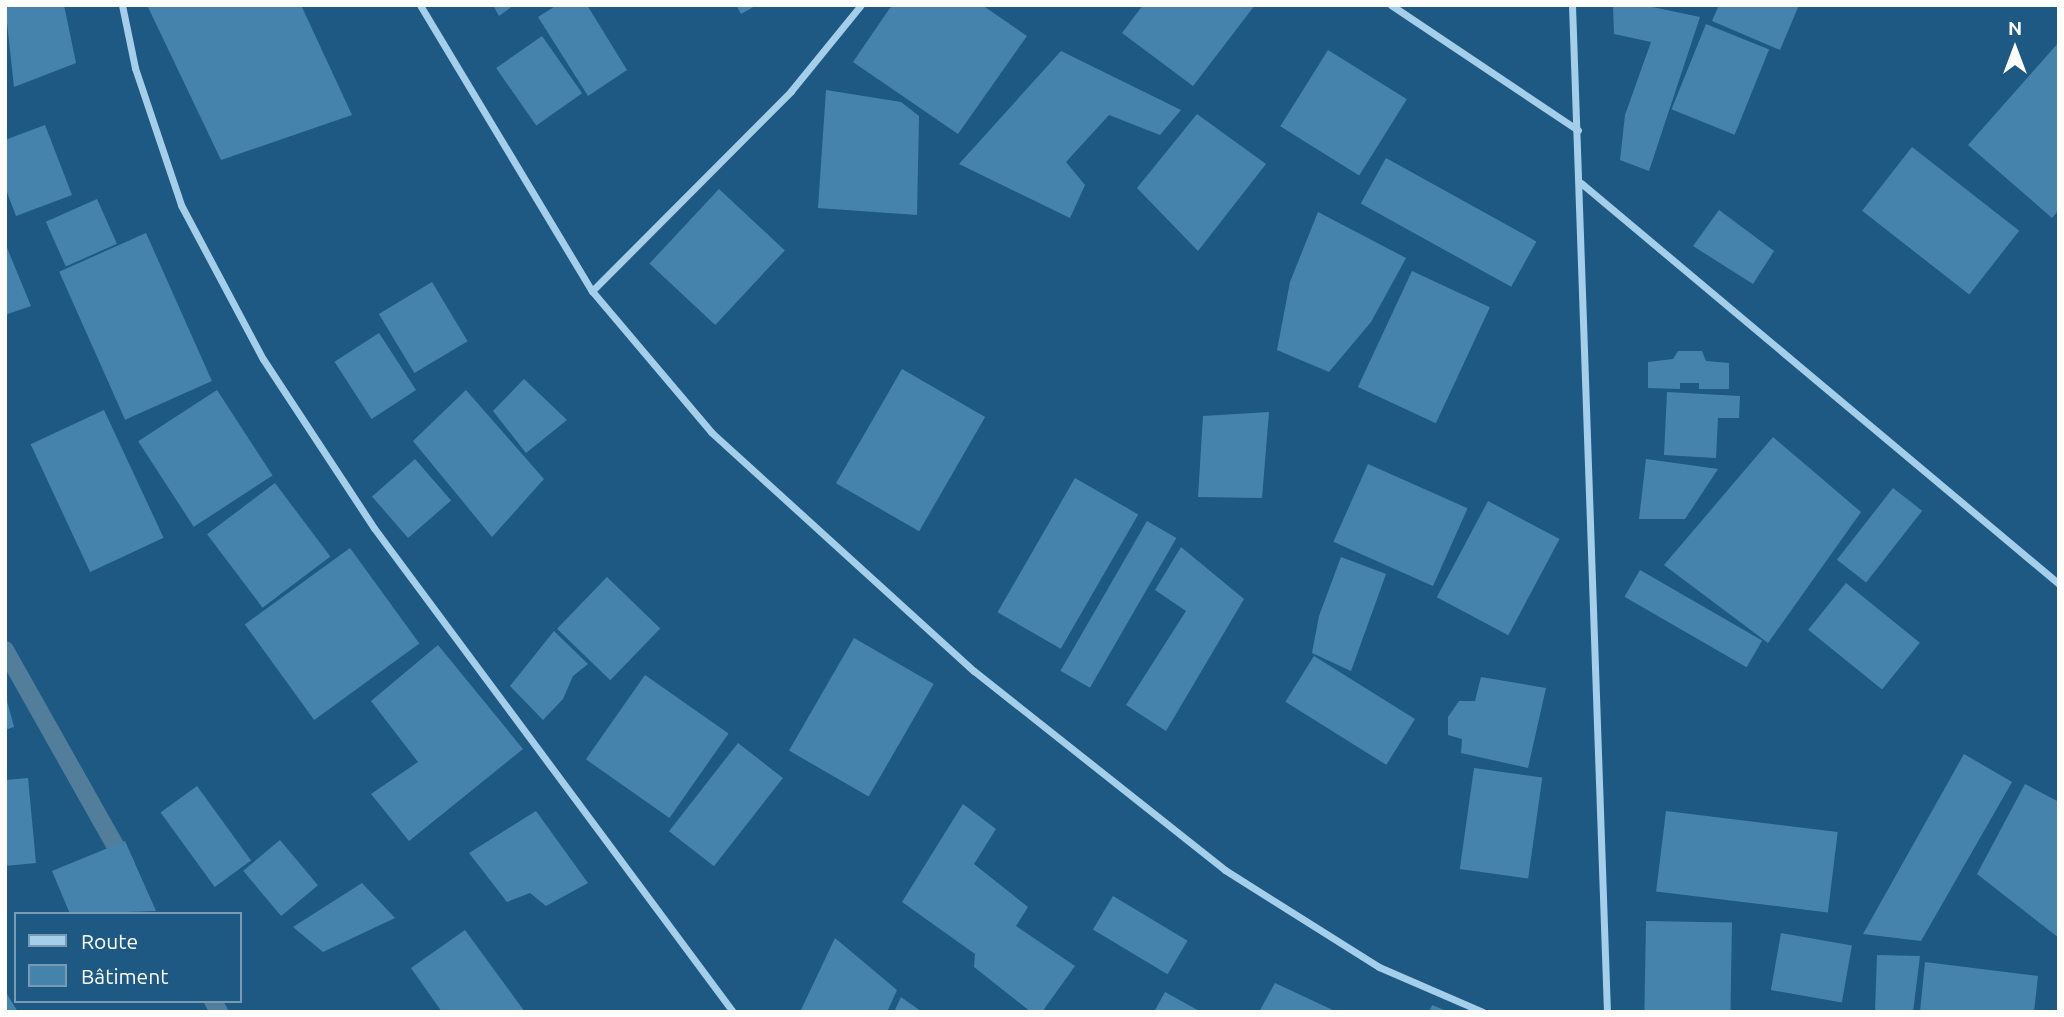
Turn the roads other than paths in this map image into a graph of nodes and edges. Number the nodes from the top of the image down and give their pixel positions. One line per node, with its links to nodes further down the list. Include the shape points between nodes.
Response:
1 (122, 5): 10 (street, via 135,68 181,205 263,359 374,528)
2 (420, 5): 8 (street)
3 (861, 5): 8 (street, via 791,91)
4 (1391, 5): 6 (street)
5 (1572, 5): 6 (street)
6 (1578, 130): 7 (street)
7 (1581, 183): 9 (street); 12 (street)
8 (592, 291): 11 (street, via 711,432 974,671 1224,870 1379,967)
9 (2059, 584)
10 (733, 1012)
11 (1483, 1012)
12 (1607, 1012)

